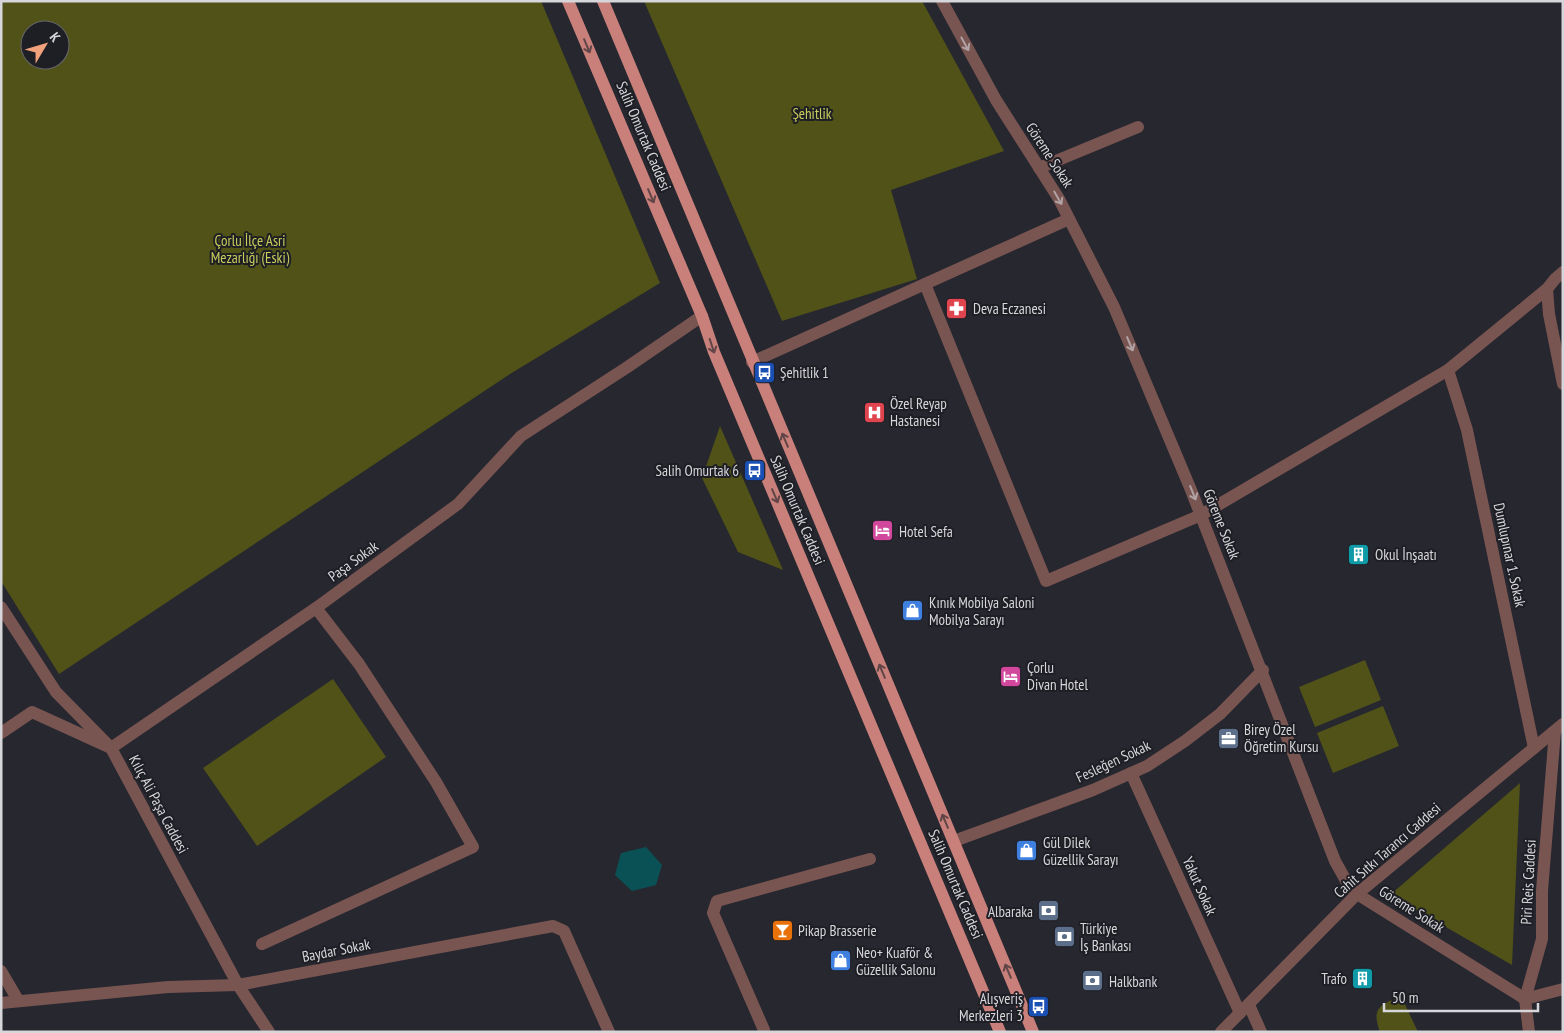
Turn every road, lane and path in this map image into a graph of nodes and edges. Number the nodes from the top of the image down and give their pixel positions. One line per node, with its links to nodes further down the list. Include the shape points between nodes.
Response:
1 (568, 1): 10 (main road, Salih Omurtak Caddesi, one-way to 10)
2 (603, 1): 11 (main road, Salih Omurtak Caddesi)
3 (942, 1): 5 (street, Göreme Sokak, one-way to 5, via 996,100)
4 (1138, 127): 5 (street)
5 (1039, 168): 6 (street, Göreme Sokak, one-way to 6)
6 (1069, 218): 8 (street); 14 (street, Göreme Sokak, one-way to 14, via 1114,307)
7 (1563, 272): 9 (street)
8 (925, 284): 11 (street); 14 (street, via 1046,581)
9 (1547, 289): 12 (street); 13 (street)
10 (702, 316): 16 (street, Paşa Sokak, via 521,436 458,504); 37 (main road, Salih Omurtak Caddesi, one-way to 37, via 714,352)
11 (752, 362): 23 (main road, Salih Omurtak Caddesi, one-way to 11)
12 (1448, 370): 14 (street); 21 (street, Dumlupınar 1. Sokak, via 1467,430)
13 (1563, 384)
14 (1201, 515): 17 (street, Göreme Sokak)
15 (1, 607): 20 (street, Kılıç Ali Paşa Caddesi, via 56,692)
16 (316, 608): 20 (street, Paşa Sokak); 26 (street, via 358,664 436,782 473,847)
17 (1263, 670): 22 (street, Fesleğen Sokak, via 1213,720 1147,766); 25 (street, Göreme Sokak, via 1335,860 1348,886)
18 (1559, 727): 21 (street, Cahit Sıtkı Tarancı Caddesi); 30 (street, Piri Reis Caddesi, via 1542,891 1542,939)
19 (1, 733): 20 (street, via 32,712)
20 (111, 748): 28 (street, Kılıç Ali Paşa Caddesi)
21 (1534, 748): 25 (street, Cahit Sıtkı Tarancı Caddesi)
22 (1131, 773): 23 (street, Fesleğen Sokak); 33 (street, Yakut Sokak)
23 (954, 841): 38 (main road, Salih Omurtak Caddesi, one-way to 23)
24 (870, 859): 34 (street, via 717,902 713,913)
25 (1357, 894): 30 (street, Göreme Sokak); 33 (street, Cahit Sıtkı Tarancı Caddesi)
26 (262, 944)
27 (1, 971): 31 (street)
28 (238, 985): 31 (street, Baydar Sokak, via 168,987); 35 (street, Kılıç Ali Paşa Caddesi); 36 (street, Baydar Sokak, via 553,926 564,932)
29 (1563, 989): 30 (street)
30 (1525, 998): 41 (street, Piri Reis Caddesi)
31 (18, 1000): 32 (street, Baydar Sokak)
32 (1, 1003)
33 (1244, 1009): 39 (street, Cahit Sıtkı Tarancı Caddesi); 40 (street, Yakut Sokak)
34 (764, 1030)
35 (268, 1032)
36 (609, 1032)
37 (1000, 1032)
38 (1033, 1032)
39 (1221, 1032)
40 (1261, 1032)
41 (1529, 1032)

